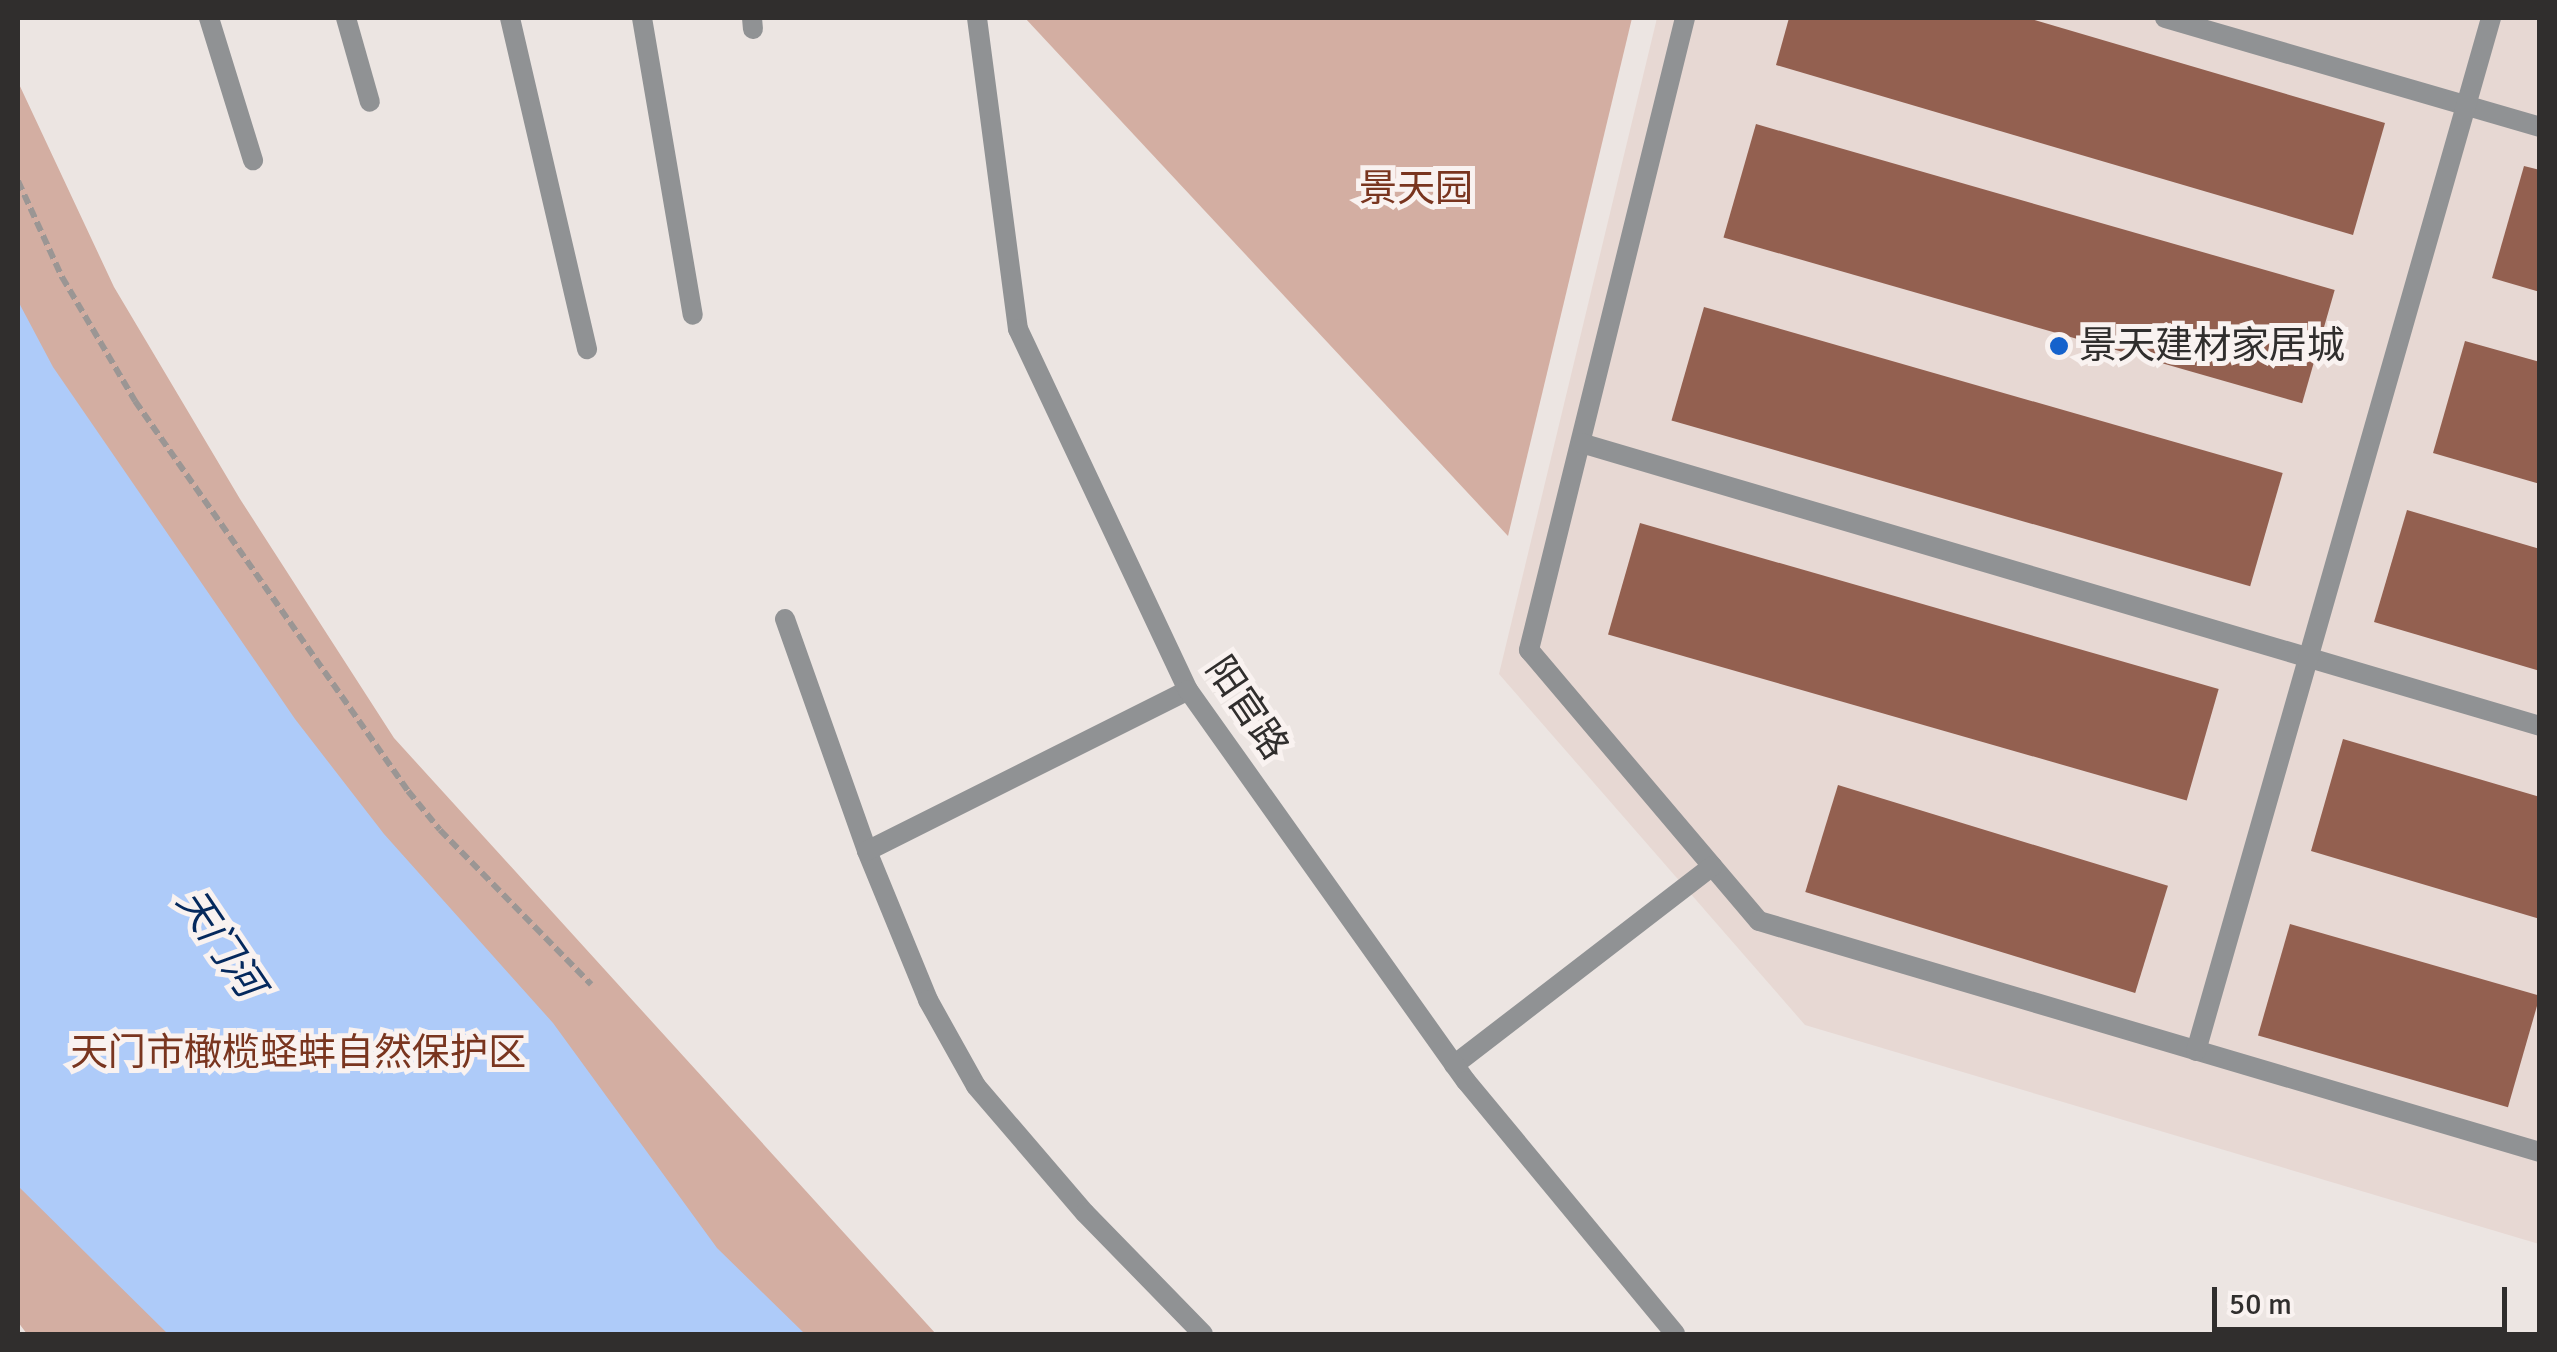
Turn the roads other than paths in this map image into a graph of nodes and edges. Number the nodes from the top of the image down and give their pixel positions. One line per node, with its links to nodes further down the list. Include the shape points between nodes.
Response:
1 (208, 18): 12 (street)
2 (346, 18): 9 (street)
3 (510, 18): 14 (street)
4 (642, 18): 13 (street)
5 (977, 18): 18 (street, 阳官路, via 1018,329)
6 (1685, 18): 15 (street)
7 (2164, 18): 10 (street)
8 (2491, 18): 10 (street)
9 (370, 102)
10 (2465, 105): 11 (street); 17 (street)
11 (2540, 127)
12 (253, 160)
13 (694, 316)
14 (587, 349)
15 (1580, 443): 17 (street); 21 (street, via 1530,650)
16 (785, 620): 20 (street)
17 (2308, 658): 19 (street); 22 (street)
18 (1188, 690): 20 (street); 23 (street, 阳官路)
19 (2540, 726)
20 (868, 851): 25 (street, via 928,1000 976,1086 1085,1214)
21 (1712, 866): 22 (street, via 1759,921); 23 (street)
22 (2196, 1050): 24 (street)
23 (1454, 1065): 26 (street, 阳官路)
24 (2540, 1152)
25 (1203, 1334)
26 (1676, 1334)

